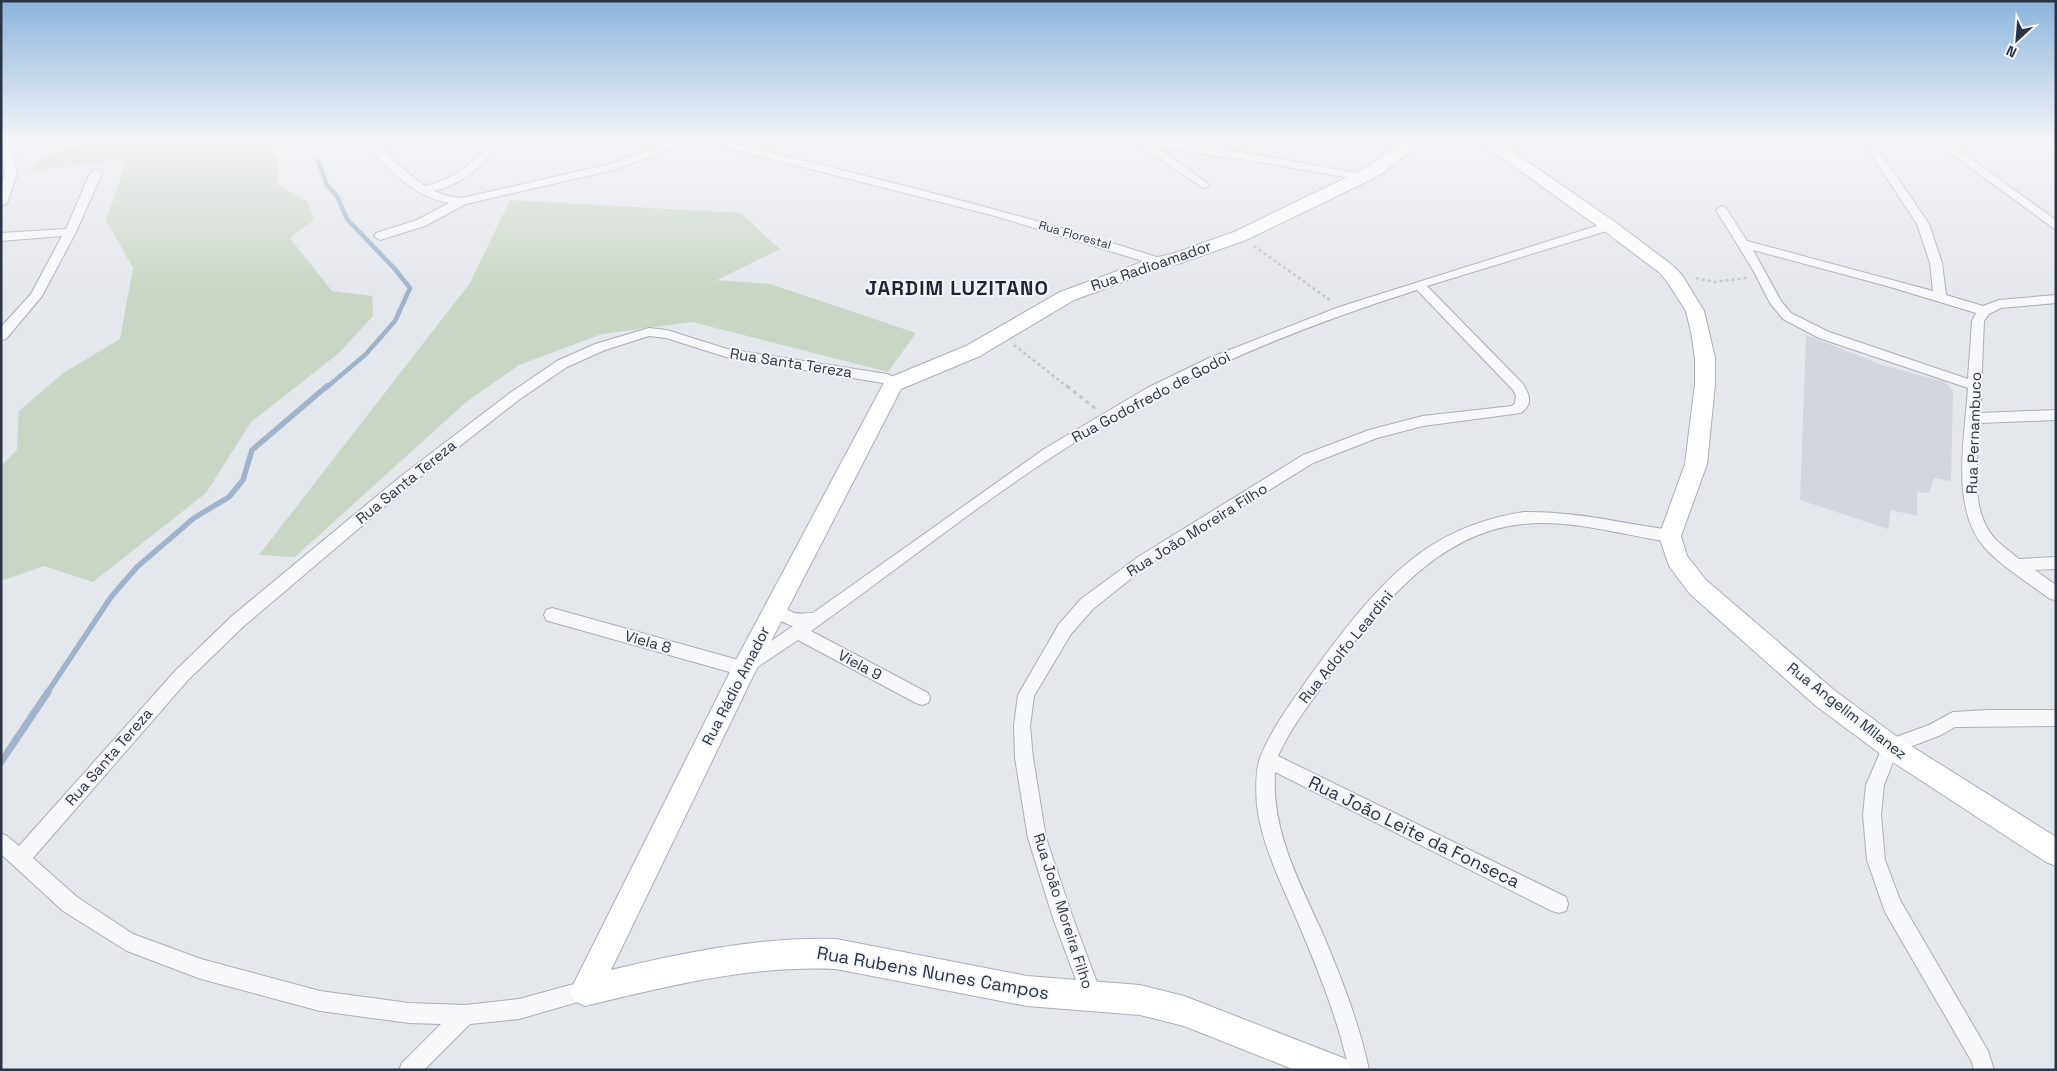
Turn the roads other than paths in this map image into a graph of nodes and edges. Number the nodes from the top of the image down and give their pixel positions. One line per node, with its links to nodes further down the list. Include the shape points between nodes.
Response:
1 (5, 190): 11 (street)
2 (88, 190): 15 (street)
3 (423, 190): 10 (street, via 450,202)
4 (511, 190): 10 (street)
5 (910, 190): 19 (street, Rua Florestal, via 1072,234)
6 (1335, 190): 19 (street, Rua Radioamador, via 1240,236)
7 (1557, 190): 13 (street)
8 (1900, 190): 21 (street, via 1922,224 1936,263)
9 (2007, 190): 14 (street)
10 (462, 201): 16 (street, via 421,223)
11 (1, 203)
12 (1722, 210): 18 (street)
13 (1609, 226): 20 (street, Rua Godofredo de Godoi); 29 (street, via 1669,272 1686,294 1701,332 1705,375 1696,464)
14 (2056, 226)
15 (70, 232): 17 (street); 24 (street, via 36,296)
16 (380, 236)
17 (1, 237)
18 (1743, 244): 21 (street); 26 (street, via 1787,316 1824,335)
19 (1159, 262): 25 (street, Rua Radioamador, via 1067,296 973,351)
20 (1419, 285): 35 (street, Rua Godofredo de Godoi, via 1343,309 1233,353 1091,425); 47 (street, Rua João Moreira Filho, via 1518,387 1523,396 1522,405 1516,410 1423,421 1374,434 1308,459 1143,561 1087,604 1064,629 1026,695 1022,726 1024,758 1037,838)
21 (1940, 297): 23 (street)
22 (2056, 299): 23 (street, via 1999,304)
23 (1984, 310): 26 (street, Rua Pernambuco, via 1978,321)
24 (1, 336)
25 (893, 384): 33 (street, Rua Rádio Amador); 44 (street, Rua Santa Tereza, via 887,379 726,353 666,334 649,332 600,347 562,364 405,481 238,621 182,675)
26 (1976, 386): 28 (street, Rua Pernambuco)
27 (2056, 415): 28 (street)
28 (1975, 418): 31 (street, Rua Pernambuco, via 1969,493 1974,513 1979,528 1990,543)
29 (1670, 536): 40 (street, Rua Angelim Milanez, via 1677,560 1698,587 1825,698); 41 (street, Rua Adolfo Leardini, via 1637,533 1570,519 1534,518 1502,521 1463,535 1430,554 1372,611 1322,672 1281,732)
30 (2056, 563): 31 (street)
31 (2016, 565): 32 (street, Rua Pernambuco)
32 (2056, 594)
33 (776, 608): 35 (street, via 786,618 796,621); 37 (street, Rua Rádio Amador)
34 (552, 616): 37 (street, Viela 8)
35 (816, 619): 36 (street, Rua Godofredo de Godoi)
36 (798, 632): 37 (street, Rua Godofredo de Godoi); 38 (street, Viela 9)
37 (744, 669): 46 (street, Rua Rádio Amador)
38 (922, 698)
39 (2056, 718): 40 (street, via 1953,720)
40 (1891, 747): 43 (street, Rua Angelim Milanez); 49 (street, via 1875,785 1872,815 1876,860 1892,905)
41 (1268, 760): 45 (street, Rua João Leite da Fonseca); 52 (street, Rua Adolfo Leardini, via 1266,803 1273,839 1332,982)
42 (1, 842): 44 (street, Rua Rubens Nunes Campos)
43 (2056, 853)
44 (20, 858): 48 (street, Rua Rubens Nunes Campos, via 70,904 127,941 200,968 320,1001 408,1013)
45 (1559, 904)
46 (585, 991): 47 (street, Rua Rubens Nunes Campos, via 681,969 769,954 806,952 836,954 1027,991); 48 (street, Rua Rubens Nunes Campos, via 519,1009)
47 (1092, 996): 51 (street, Rua Rubens Nunes Campos, via 1140,1000 1184,1011)
48 (465, 1015): 50 (street)
49 (1986, 1066)
50 (409, 1070)
51 (1335, 1070)
52 (1359, 1070)

